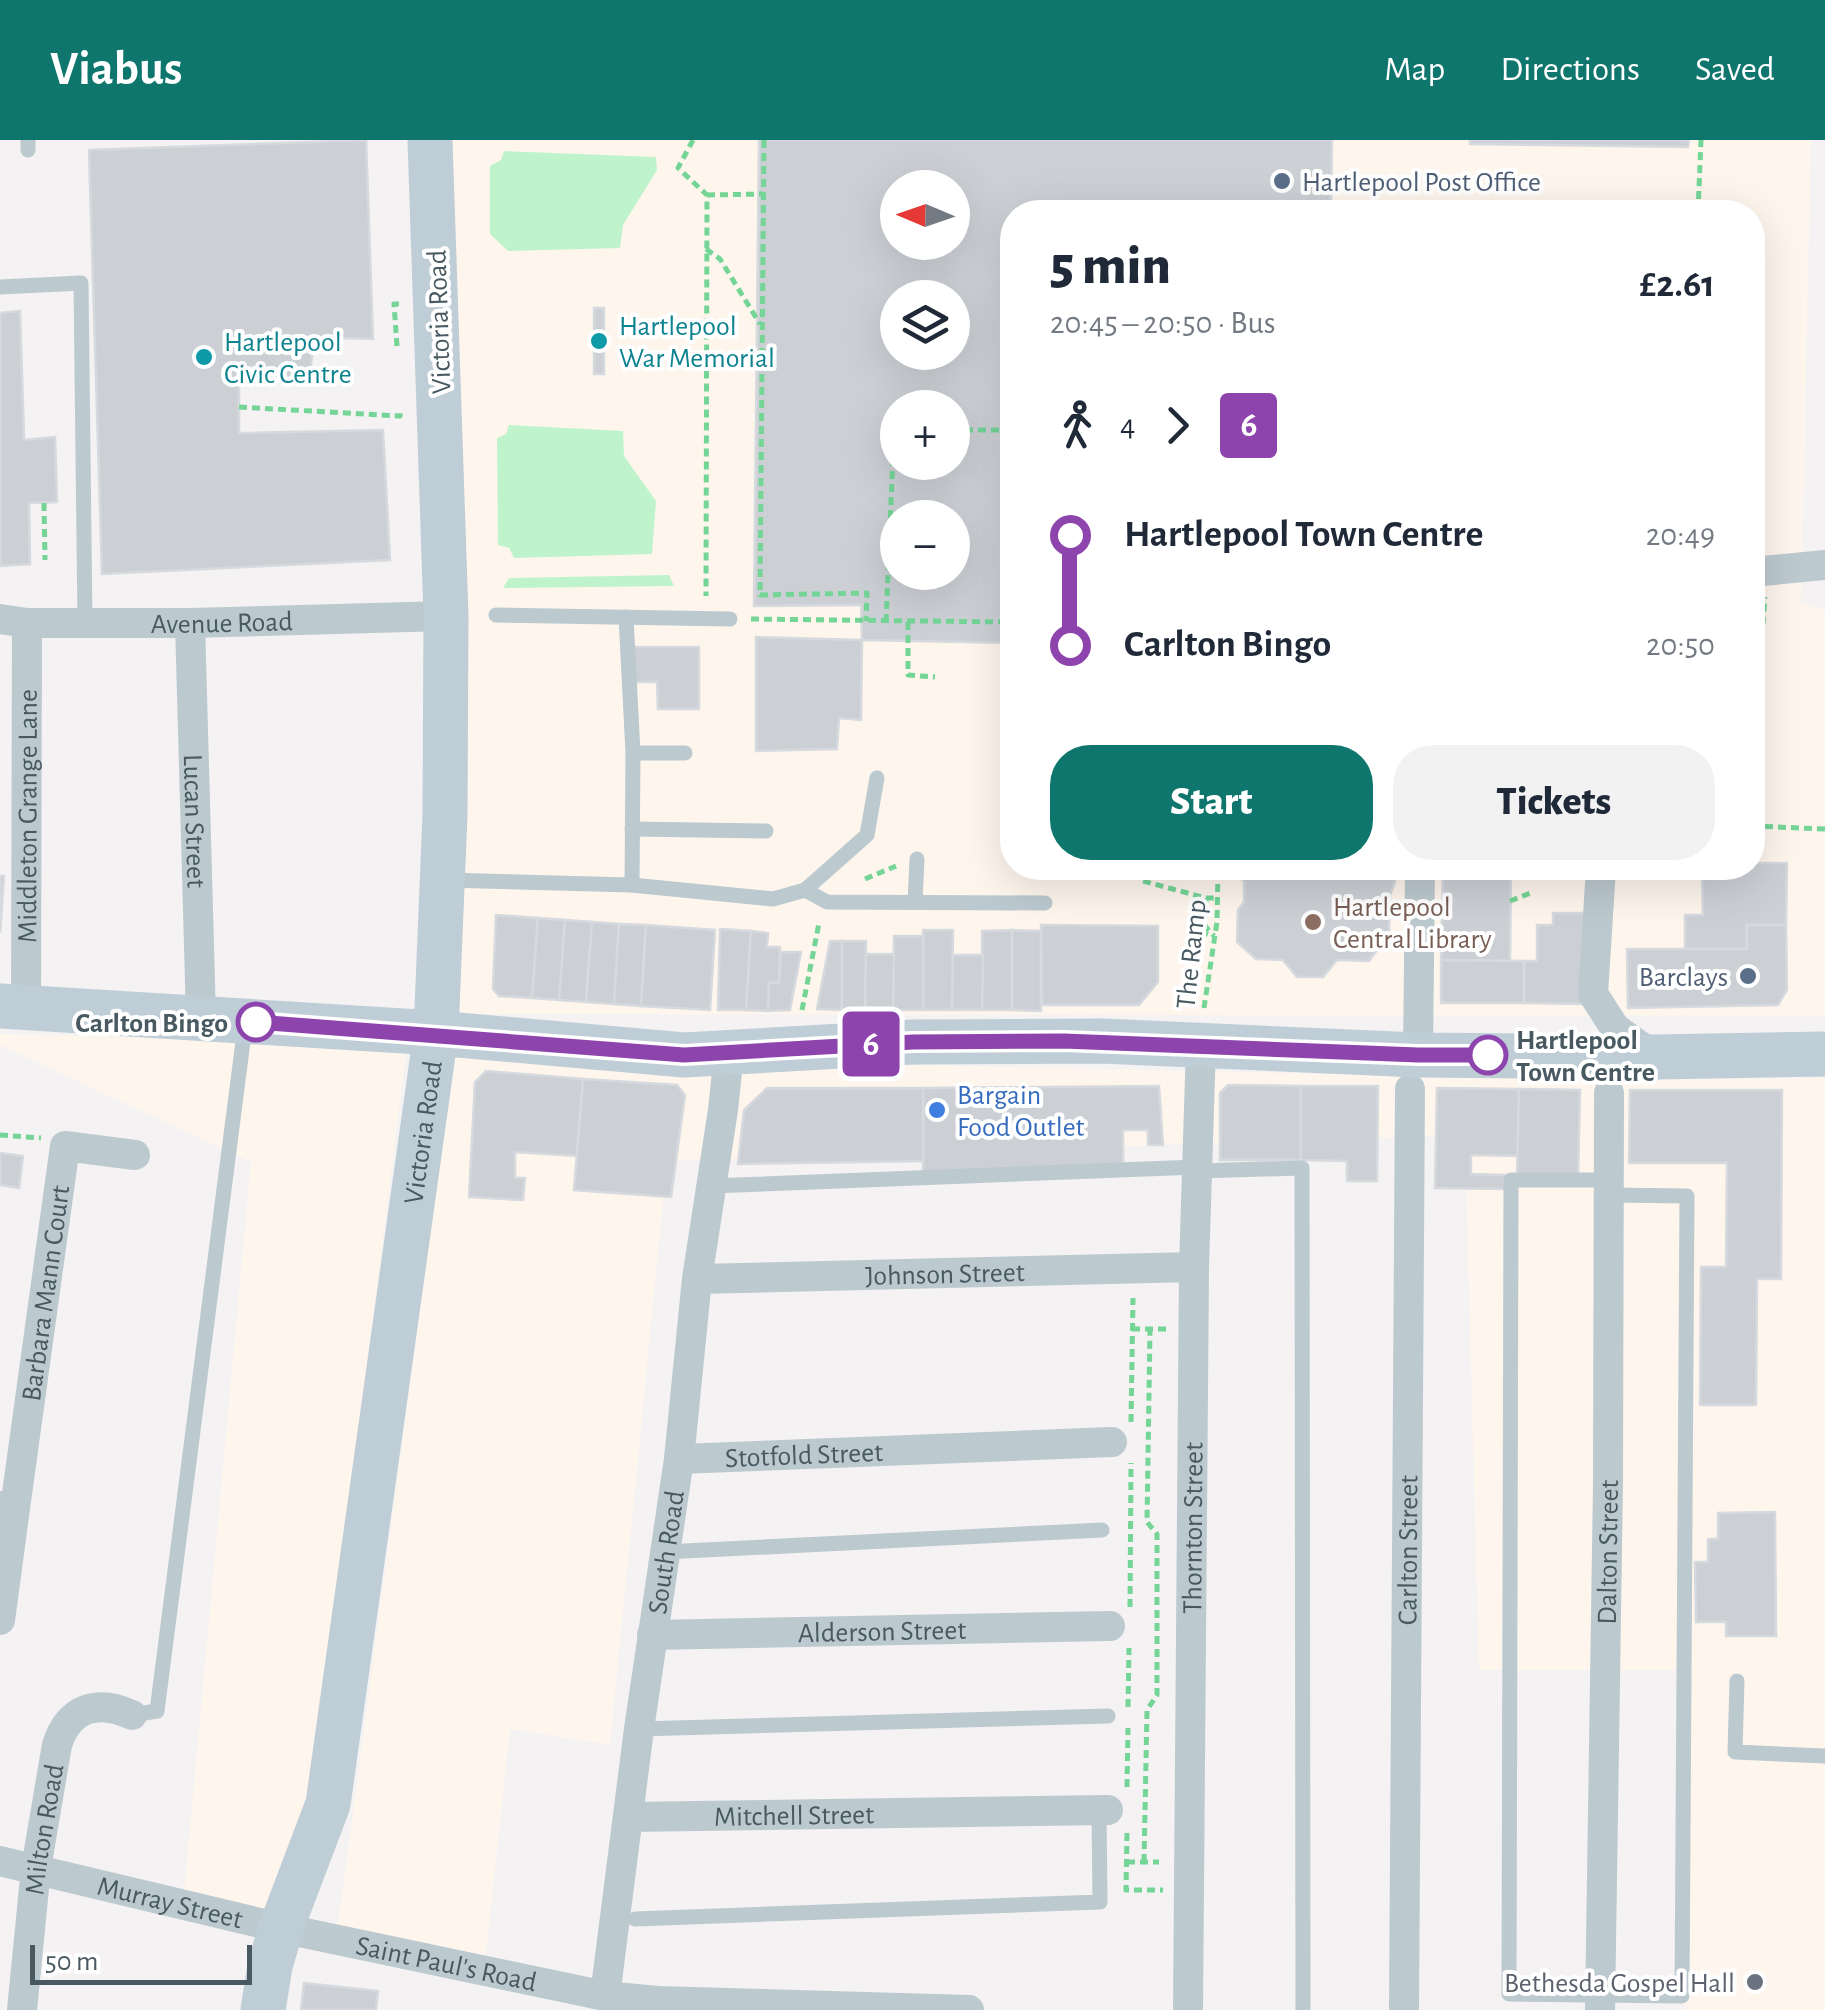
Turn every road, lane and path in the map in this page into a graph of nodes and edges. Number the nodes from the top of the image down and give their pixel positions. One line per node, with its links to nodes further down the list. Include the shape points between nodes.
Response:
1 (430, 140): 23 (street, Victoria Road)
2 (693, 140): 6 (path, via 678,168)
3 (764, 140): 5 (path)
4 (1700, 140): 7 (path)
5 (764, 194): 6 (path); 11 (path)
6 (707, 195): 8 (path)
7 (1698, 200)
8 (706, 249): 11 (path, via 720,259); 25 (path)
9 (0, 287): 29 (lane, via 81,284)
10 (410, 304): 12 (path, via 394,304)
11 (762, 326): 28 (path, via 760,595 868,593)
12 (398, 360)
13 (400, 397): 14 (path, via 400,416)
14 (240, 407)
15 (970, 430): 16 (path)
16 (1000, 430)
17 (892, 480): 30 (path)
18 (44, 503): 19 (path)
19 (46, 560)
20 (1825, 565): 21 (street)
21 (1765, 571)
22 (496, 615): 24 (lane)
23 (446, 616): 33 (street, Avenue Road); 43 (street, Victoria Road)
24 (626, 617): 25 (lane); 35 (lane)
25 (706, 619): 26 (lane)
26 (730, 619): 28 (path)
27 (14, 621): 29 (street, Avenue Road); 60 (street, Middleton Grange Lane)
28 (866, 621): 30 (path)
29 (85, 622): 33 (street, Avenue Road)
30 (886, 622): 31 (path)
31 (908, 622): 32 (path); 34 (path, via 908,675)
32 (1000, 622)
33 (190, 623): 61 (street, Lucan Street)
34 (935, 677)
35 (633, 753): 36 (lane); 39 (lane)
36 (685, 753)
37 (877, 778): 49 (lane, via 868,835)
38 (1765, 827): 40 (path)
39 (632, 829): 41 (lane); 48 (lane)
40 (1825, 829)
41 (766, 831)
42 (916, 858): 55 (path, via 862,880); 56 (lane)
43 (442, 880): 48 (lane); 63 (street, Victoria Road)
44 (1218, 880): 52 (path, The Ramp)
45 (1420, 880): 69 (street, Carlton Street)
46 (1600, 880): 68 (street, via 1593,994 1614,1028)
47 (1143, 882): 51 (path)
48 (632, 885): 49 (lane, via 773,899)
49 (805, 890): 54 (lane)
50 (1533, 892): 53 (path)
51 (1206, 898): 52 (path); 59 (path, via 1205,926)
52 (1217, 898): 59 (path, The Ramp)
53 (1510, 901)
54 (827, 902): 55 (lane); 65 (path)
55 (852, 902): 56 (lane)
56 (914, 902): 57 (lane)
57 (1045, 903)
58 (1194, 923): 59 (path)
59 (1215, 937): 64 (path, The Ramp)
60 (13, 1007): 61 (street)
61 (201, 1018): 62 (street)
62 (246, 1021): 63 (street); 92 (lane, via 157,1711)
63 (436, 1034): 66 (street); 105 (street, Victoria Road, via 328,1804)
64 (1201, 1046): 65 (street, via 1102,1041); 69 (street); 74 (street, Thornton Street)
65 (798, 1048): 66 (street)
66 (729, 1053): 75 (street, South Road)
67 (1825, 1054): 68 (street)
68 (1654, 1057): 69 (street)
69 (1414, 1072): 114 (street, Carlton Street)
70 (1609, 1093): 76 (street, Dalton Street)
71 (0, 1134): 72 (path)
72 (48, 1139)
73 (135, 1155): 85 (street, Barbara Mann Court, via 65,1146)
74 (1197, 1169): 75 (lane); 77 (street, Thornton Street); 113 (lane, via 1302,1168)
75 (710, 1186): 78 (street, South Road)
76 (1609, 1188): 107 (street, Dalton Street); 107 (lane, via 1687,1196 1682,1996); 107 (lane, via 1511,1180 1508,1994)
77 (1194, 1267): 78 (street, Johnson Street); 112 (street, Thornton Street)
78 (696, 1279): 84 (street, South Road)
79 (1133, 1290): 80 (path)
80 (1132, 1329): 81 (path); 83 (path)
81 (1150, 1329): 82 (path); 100 (path, via 1147,1522 1157,1534 1157,1695 1147,1710)
82 (1179, 1329)
83 (1125, 1440): 84 (street, Stotfold Street); 89 (path)
84 (679, 1458): 87 (street, South Road)
85 (8, 1507): 88 (street, Barbara Mann Court)
86 (1102, 1530): 87 (lane)
87 (665, 1552): 90 (street, South Road)
88 (0, 1620)
89 (1123, 1627): 90 (street, Alderson Street); 96 (path)
90 (652, 1634): 94 (street, South Road)
91 (1737, 1681): 95 (lane, via 1735,1752)
92 (132, 1715): 102 (street, Milton Road, via 101,1706 63,1727)
93 (1108, 1716): 94 (lane)
94 (639, 1729): 97 (street, South Road)
95 (1825, 1756)
96 (1115, 1811): 97 (street, Mitchell Street); 99 (path); 104 (lane, via 1100,1902)
97 (629, 1817): 106 (street, South Road)
98 (0, 1860): 102 (street, Murray Street)
99 (1126, 1862): 100 (path); 103 (path, via 1126,1890)
100 (1144, 1862): 101 (path)
101 (1174, 1862)
102 (36, 1868): 105 (street, Murray Street); 109 (street, Milton Road)
103 (1174, 1890)
104 (634, 1919)
105 (281, 1928): 106 (street, Saint Paul's Road); 110 (street, Victoria Road)
106 (605, 1996): 108 (street, Saint Paul's Road)
107 (1600, 2003)
108 (657, 2006): 111 (street, Saint Paul's Road)
109 (22, 2010)
110 (263, 2010)
111 (968, 2010)
112 (1188, 2010)
113 (1303, 2010)
114 (1404, 2010)

